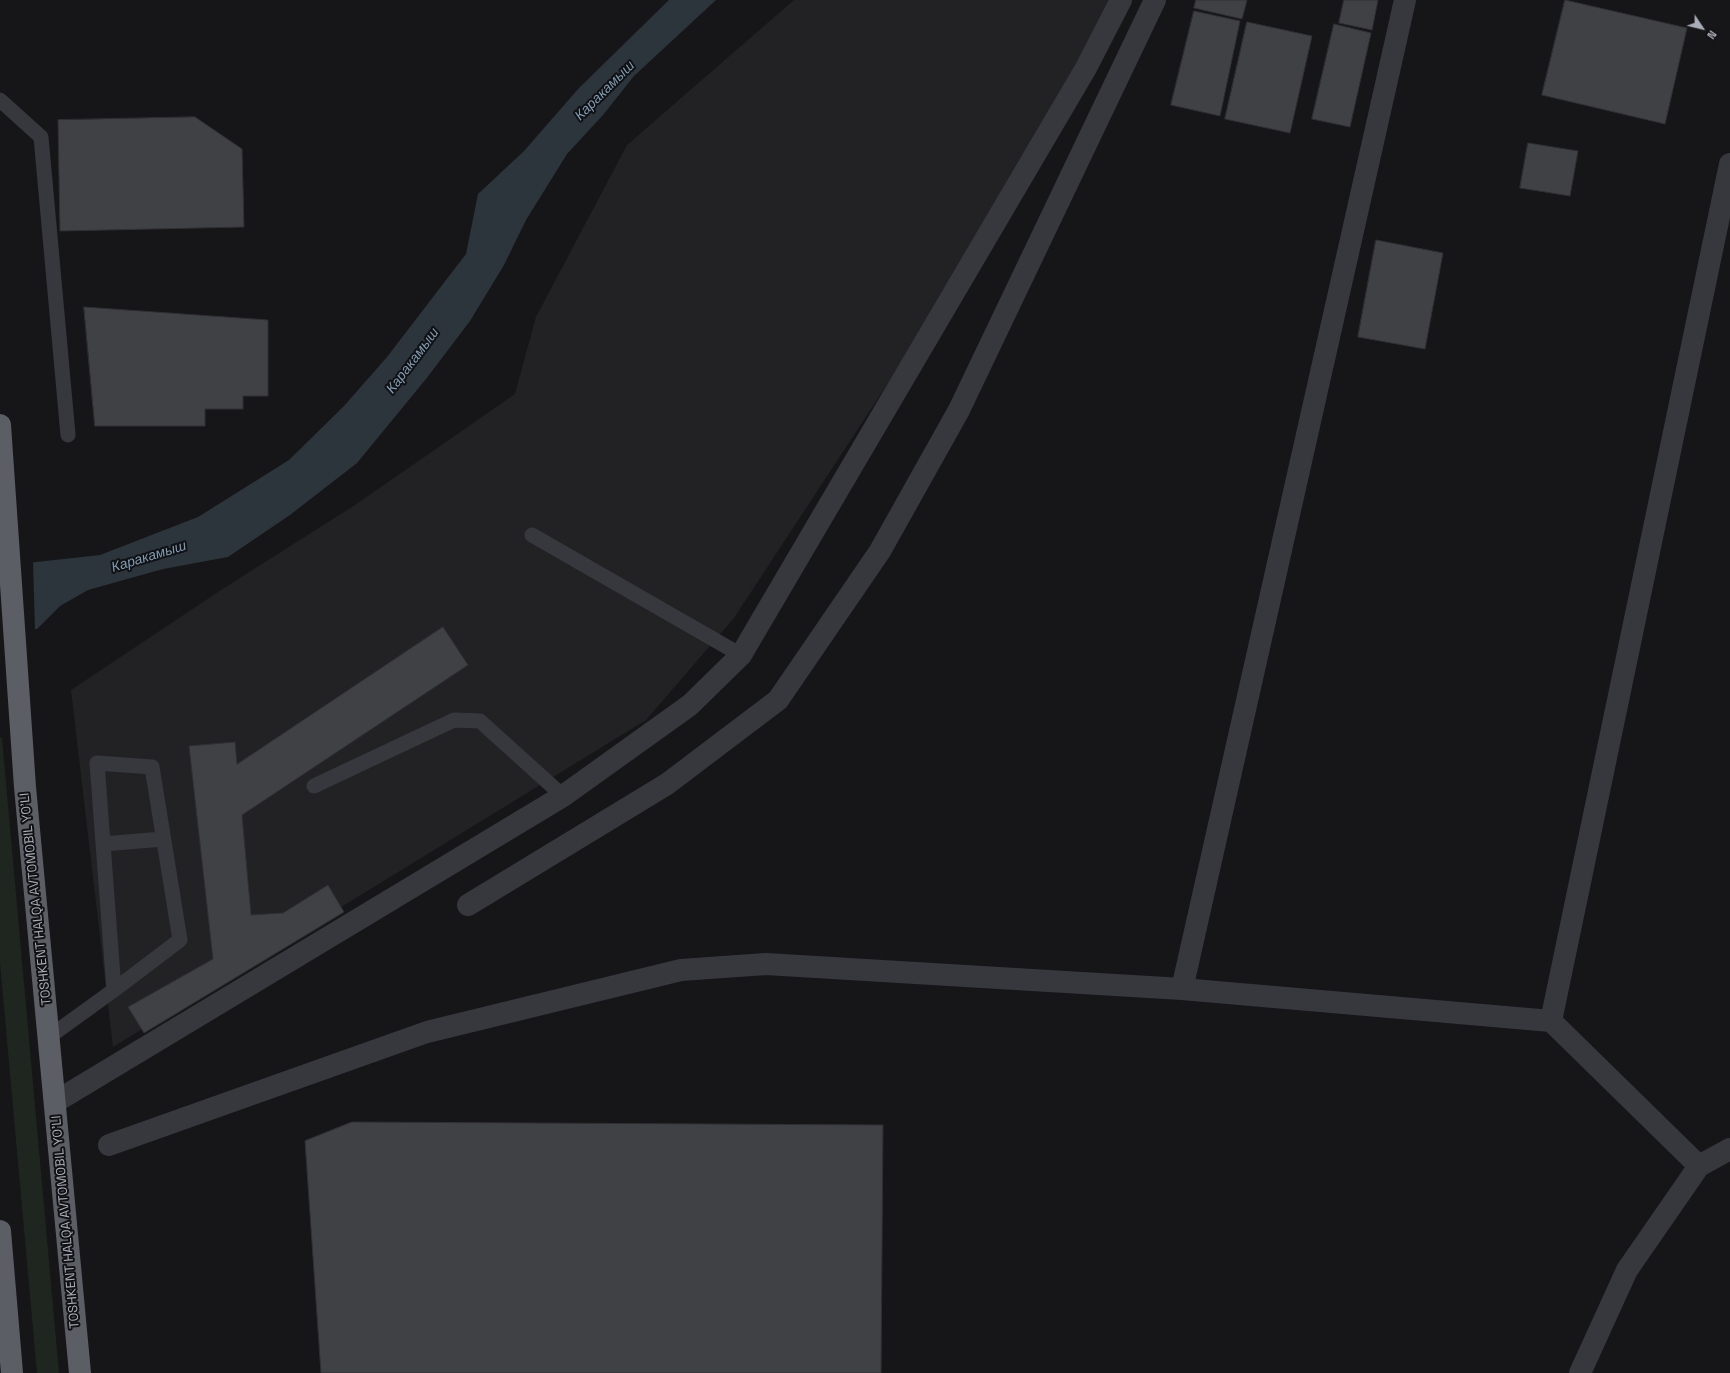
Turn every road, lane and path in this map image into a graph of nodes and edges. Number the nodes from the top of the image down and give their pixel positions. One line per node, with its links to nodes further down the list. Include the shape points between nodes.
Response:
1 (1121, 0): 9 (street, via 1086,68)
2 (1155, 0): 14 (street, via 959,410 880,551 778,700 667,784)
3 (1405, 0): 15 (street)
4 (0, 100): 7 (lane, via 41,137)
5 (1730, 164): 17 (street)
6 (0, 425): 18 (highway, TOSHKENT HALQA AVTOMOBIL YO'LI, via 26,795)
7 (68, 435)
8 (532, 535): 9 (lane)
9 (740, 655): 11 (street, via 690,705)
10 (314, 786): 11 (lane, via 454,720 480,721)
11 (563, 796): 19 (street)
12 (163, 838): 13 (lane); 13 (lane, via 152,767 97,763); 16 (lane, via 180,940)
13 (103, 844): 16 (lane)
14 (468, 905)
15 (1182, 989): 17 (street); 20 (street, via 766,964 681,970 427,1032)
16 (114, 990): 18 (lane)
17 (1551, 1021): 22 (street)
18 (49, 1037): 19 (highway, TOSHKENT HALQA AVTOMOBIL YO'LI)
19 (55, 1102): 25 (highway, TOSHKENT HALQA AVTOMOBIL YO'LI)
20 (109, 1145)
21 (1730, 1149): 22 (street)
22 (1699, 1166): 26 (street, via 1627,1270)
23 (0, 1231): 24 (highway)
24 (12, 1373)
25 (80, 1373)
26 (1580, 1373)

